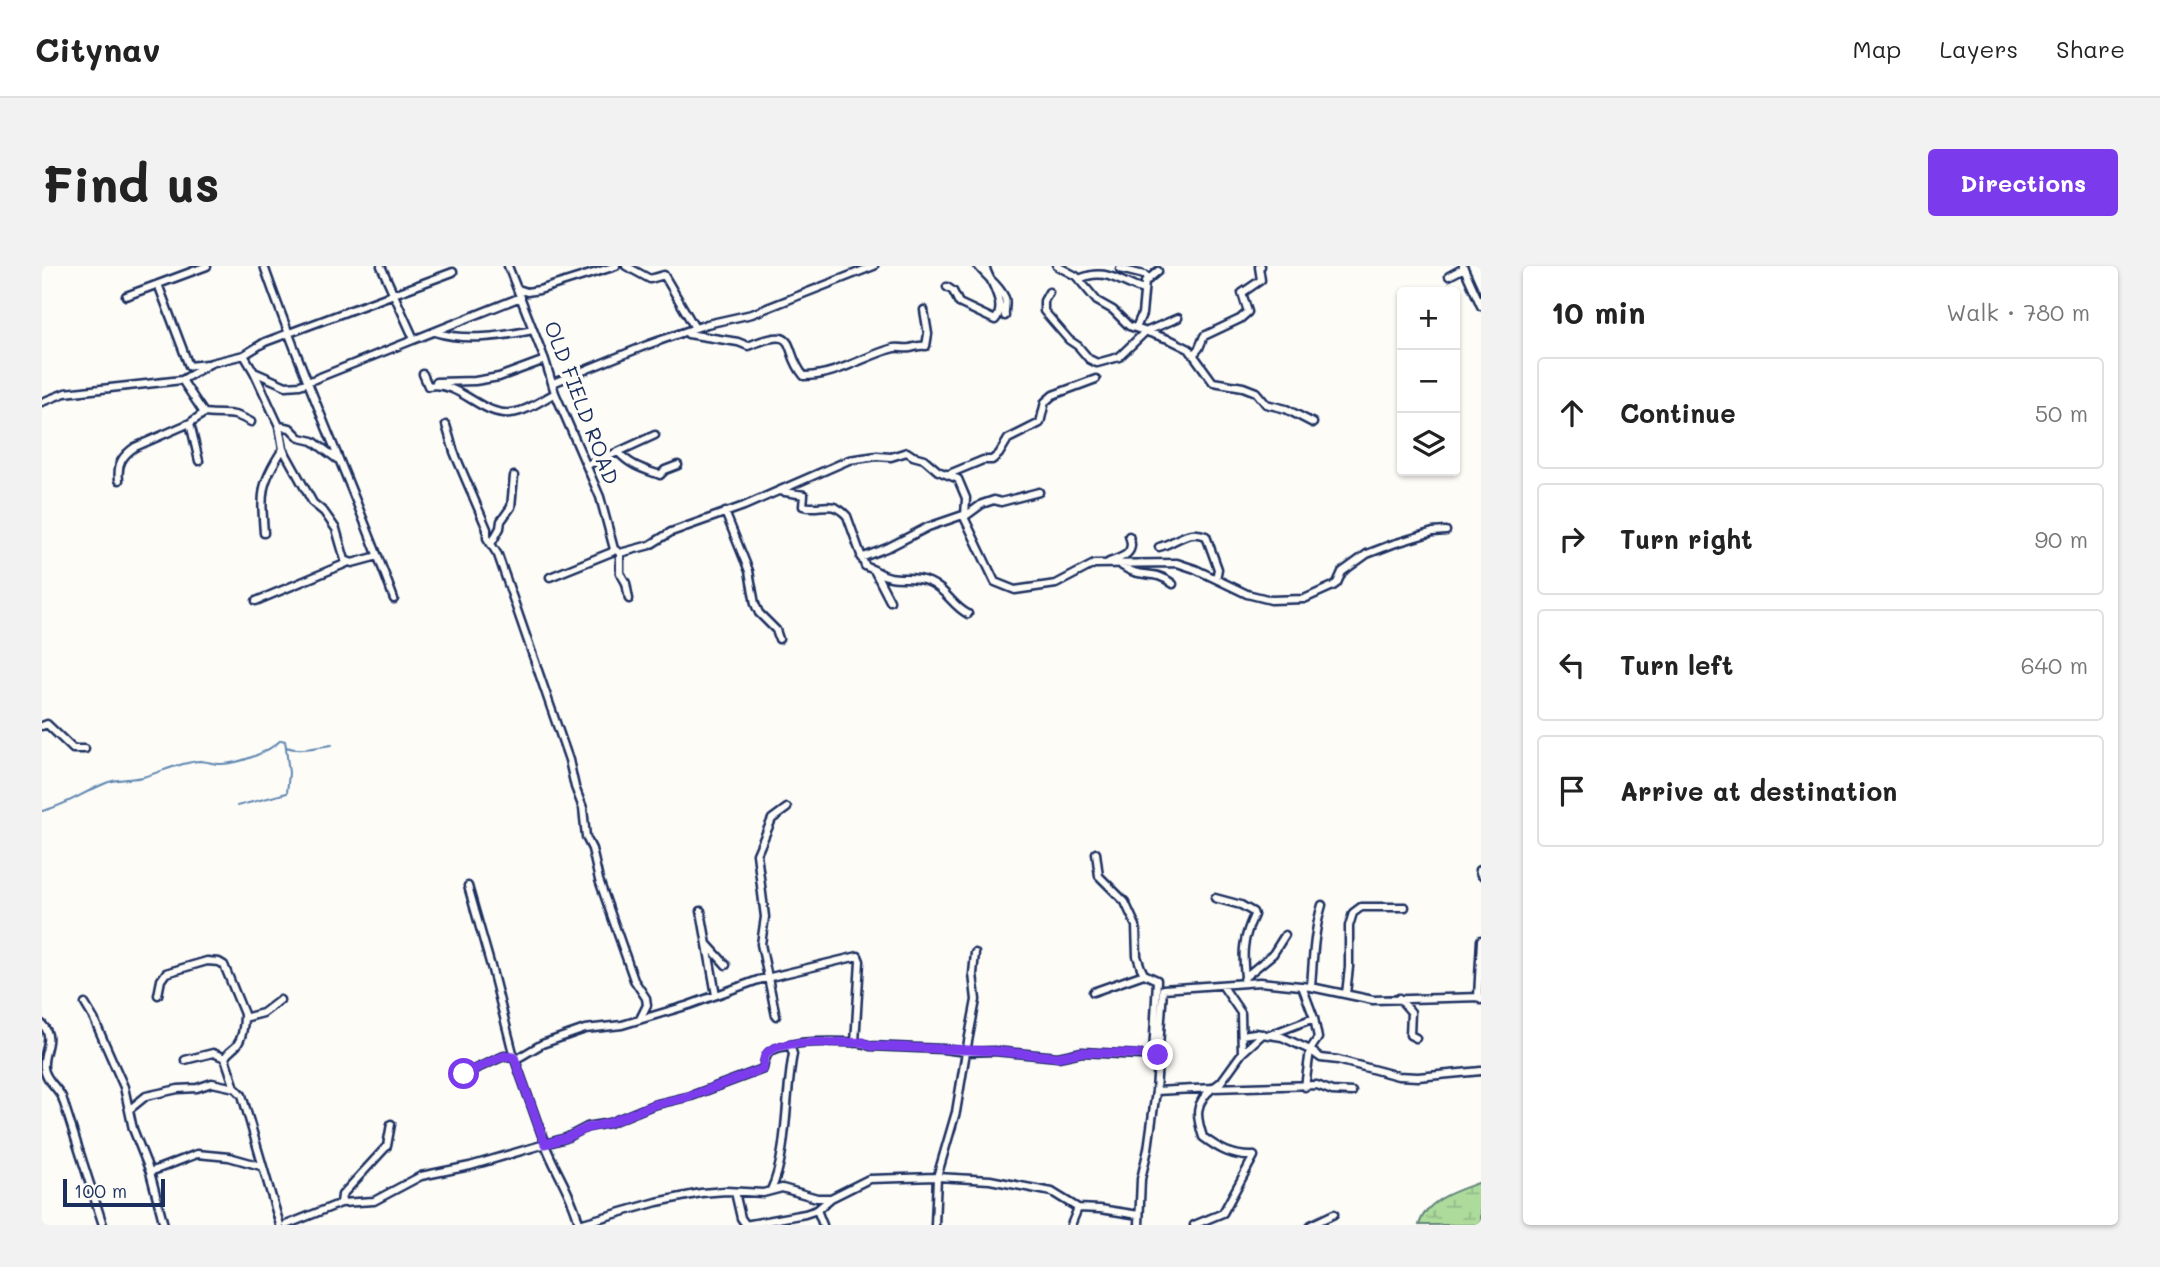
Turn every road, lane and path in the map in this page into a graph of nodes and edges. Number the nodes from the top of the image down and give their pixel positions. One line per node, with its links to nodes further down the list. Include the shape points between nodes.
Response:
1 (207, 266): 20 (street)
2 (264, 266): 37 (street)
3 (381, 266): 25 (street)
4 (508, 266): 22 (street, OLD FIELD ROAD)
5 (616, 266): 22 (street, via 539,290)
6 (626, 266): 32 (street, via 650,279 664,275)
7 (874, 266): 32 (street, via 752,314)
8 (978, 266): 19 (street)
9 (985, 266): 19 (street)
10 (1057, 266): 17 (street)
11 (1261, 266): 40 (street, via 1261,280 1242,293 1248,312 1204,336)
12 (1463, 267): 16 (street); 28 (street)
13 (1121, 269): 18 (street)
14 (1158, 271): 18 (street)
15 (453, 272): 25 (street)
16 (1449, 276)
17 (1079, 279): 23 (street, via 1099,273); 33 (street, via 1097,301)
18 (1149, 279): 23 (street)
19 (993, 281): 21 (street, via 1000,304 995,320 960,305); 30 (street, via 1004,298)
20 (158, 284): 26 (street); 43 (street, via 189,366)
21 (947, 287)
22 (518, 289): 27 (street, OLD FIELD ROAD)
23 (1143, 290): 33 (street)
24 (1049, 292): 36 (street, via 1044,311 1097,363 1119,357)
25 (393, 293): 37 (street); 39 (street)
26 (126, 296)
27 (521, 297): 34 (street, OLD FIELD ROAD); 35 (street)
28 (1481, 306)
29 (925, 310): 38 (street, via 926,346 897,347 812,376 804,376 790,344 776,337 748,346)
30 (1005, 316)
31 (1178, 318): 36 (street)
32 (695, 328): 38 (street)
33 (1136, 328): 36 (street)
34 (533, 330): 35 (street, via 468,337); 42 (street, OLD FIELD ROAD)
35 (435, 332): 39 (street)
36 (1145, 332): 40 (street)
37 (288, 334): 41 (street); 48 (street)
38 (682, 334): 49 (street)
39 (414, 339): 48 (street)
40 (1194, 354): 55 (street, via 1213,382 1256,392 1266,404)
41 (244, 355): 43 (street); 44 (street)
42 (545, 360): 49 (street, OLD FIELD ROAD); 50 (street, via 499,377)
43 (211, 363): 47 (street)
44 (254, 372): 48 (street, via 286,386); 58 (street)
45 (424, 374): 50 (street)
46 (1096, 379): 66 (street, via 1045,401 1040,423 1008,439 992,460)
47 (182, 380): 52 (street, via 65,393); 53 (street)
48 (308, 383): 62 (street)
49 (553, 383): 51 (street, OLD FIELD ROAD)
50 (428, 386): 51 (street, via 440,384 507,414)
51 (555, 393): 64 (street, OLD FIELD ROAD)
52 (42, 401)
53 (204, 413): 54 (street, via 229,412); 56 (street)
54 (251, 422)
55 (1313, 423)
56 (190, 424): 63 (street); 68 (street, via 128,452 120,461)
57 (446, 425): 76 (street)
58 (279, 426): 60 (street); 62 (street, via 313,441)
59 (655, 435): 61 (street)
60 (283, 449): 74 (street, via 268,471 261,499); 81 (street, via 313,503 336,529)
61 (618, 452): 64 (street); 65 (street, via 629,464 660,475)
62 (338, 460): 79 (street)
63 (199, 461)
64 (587, 464): 78 (street, OLD FIELD ROAD)
65 (678, 465)
66 (949, 474): 69 (street, via 901,452 849,460); 72 (street, via 963,489)
67 (513, 476): 76 (street, via 510,507)
68 (119, 480)
69 (779, 491): 71 (street); 80 (street, via 804,495 803,506 808,508 829,505 842,511)
70 (1039, 492): 72 (street, via 982,504)
71 (725, 512): 78 (street, via 650,545); 93 (street, via 749,571 755,604)
72 (965, 517): 80 (street, via 928,527); 82 (street, via 995,582 1015,590 1056,584)
73 (1446, 531): 86 (street, via 1367,554 1342,572 1333,586 1304,599 1270,600)
74 (264, 533)
75 (1129, 536): 82 (street, via 1130,552)
76 (491, 544): 124 (street, via 551,705 583,808 586,838 599,880 634,980 646,998)
77 (1159, 547): 86 (street, via 1188,533 1206,536 1218,569)
78 (617, 551): 85 (street); 89 (street, OLD FIELD ROAD)
79 (378, 556): 81 (street); 88 (street)
80 (861, 558): 84 (street)
81 (347, 563): 90 (street)
82 (1105, 563): 83 (street)
83 (1122, 566): 86 (street, via 1177,564); 87 (street, via 1142,575 1163,576)
84 (874, 570): 91 (street); 92 (street, via 887,578 927,581 944,590)
85 (550, 577)
86 (1216, 579)
87 (1173, 584)
88 (394, 599)
89 (629, 599)
90 (257, 601)
91 (890, 601)
92 (968, 614)
93 (779, 639)
94 (42, 726): 95 (street, via 52,727 73,749)
95 (85, 749)
96 (787, 808): 109 (street, via 772,819 757,853)
97 (1096, 853): 108 (street, via 1099,876 1125,902 1136,926 1138,962)
98 (468, 887): 137 (street)
99 (1215, 898): 110 (street, via 1253,912 1243,941)
100 (1322, 905): 113 (street, via 1315,930)
101 (1405, 907): 115 (street, via 1362,908 1353,913)
102 (701, 911): 105 (street)
103 (1285, 935): 110 (street, via 1273,954)
104 (1481, 940): 119 (street)
105 (707, 944): 107 (street); 116 (street)
106 (975, 953): 133 (street, via 976,1000)
107 (726, 965)
108 (1144, 974): 114 (street); 135 (street, via 1157,980)
109 (766, 979): 116 (street); 122 (street); 130 (street, via 860,957)
110 (1244, 979): 111 (street); 112 (street)
111 (1222, 985): 128 (street, via 1239,1007); 135 (street, via 1163,989)
112 (1302, 986): 113 (street); 125 (street)
113 (1311, 987): 115 (street)
114 (1093, 992)
115 (1346, 994): 118 (street, via 1373,1000)
116 (716, 995): 124 (street)
117 (158, 996): 123 (street, via 166,973 219,962 227,971)
118 (1399, 998): 119 (street); 129 (street, via 1411,1013 1410,1035)
119 (1480, 998)
120 (280, 1000): 123 (street, via 263,1013)
121 (85, 1004): 146 (street, via 120,1076)
122 (776, 1016)
123 (244, 1018): 136 (street, via 240,1040)
124 (639, 1018): 137 (street, via 569,1034)
125 (1314, 1018): 127 (street); 132 (street, via 1318,1038)
126 (42, 1024): 161 (street, via 50,1039 43,1065 46,1075 59,1089)
127 (1267, 1034): 128 (street); 132 (street); 134 (street)
128 (1242, 1035): 134 (street)
129 (1416, 1038)
130 (855, 1042): 131 (street); 133 (street)
131 (790, 1045): 148 (street, via 770,1050 763,1069 726,1084); 152 (street, via 793,1054 780,1154)
132 (1310, 1050): 139 (street, via 1321,1058 1410,1077); 142 (street)
133 (966, 1052): 135 (street, via 1058,1057 1082,1052); 151 (street, via 956,1112)
134 (1242, 1053): 141 (street)
135 (1156, 1055): 144 (street)
136 (225, 1058): 138 (street, via 213,1054); 143 (street)
137 (515, 1059): 140 (street, via 504,1056); 148 (street)
138 (185, 1060)
139 (1481, 1071)
140 (464, 1074)
141 (1213, 1087): 142 (street); 144 (street); 170 (street, via 1197,1113 1203,1137 1227,1153 1254,1156 1223,1213)
142 (1305, 1087): 145 (street, via 1317,1085)
143 (236, 1088): 146 (street, via 212,1083 178,1089 146,1096); 149 (street, via 242,1095)
144 (1156, 1091): 159 (street)
145 (1352, 1093)
146 (130, 1109): 150 (street)
147 (391, 1124): 155 (street, via 387,1146 342,1195)
148 (545, 1144): 155 (street, via 421,1176 374,1201); 160 (street)
149 (261, 1166): 150 (street, via 197,1154); 163 (street)
150 (150, 1172): 162 (street)
151 (937, 1177): 154 (street, via 869,1179); 156 (street, via 1039,1189); 167 (street)
152 (771, 1190): 153 (street); 154 (street)
153 (735, 1192): 160 (street, via 701,1193); 165 (street)
154 (831, 1198): 157 (street)
155 (341, 1203): 164 (street)
156 (1078, 1208): 159 (street); 168 (street)
157 (817, 1210): 165 (street); 166 (street)
158 (1334, 1214): 171 (street)
159 (1139, 1215): 169 (street)
160 (578, 1224)
161 (103, 1225)
162 (164, 1225)
163 (278, 1225)
164 (286, 1225)
165 (745, 1225)
166 (823, 1225)
167 (935, 1225)
168 (1071, 1225)
169 (1139, 1225)
170 (1194, 1225)
171 (1311, 1225)

